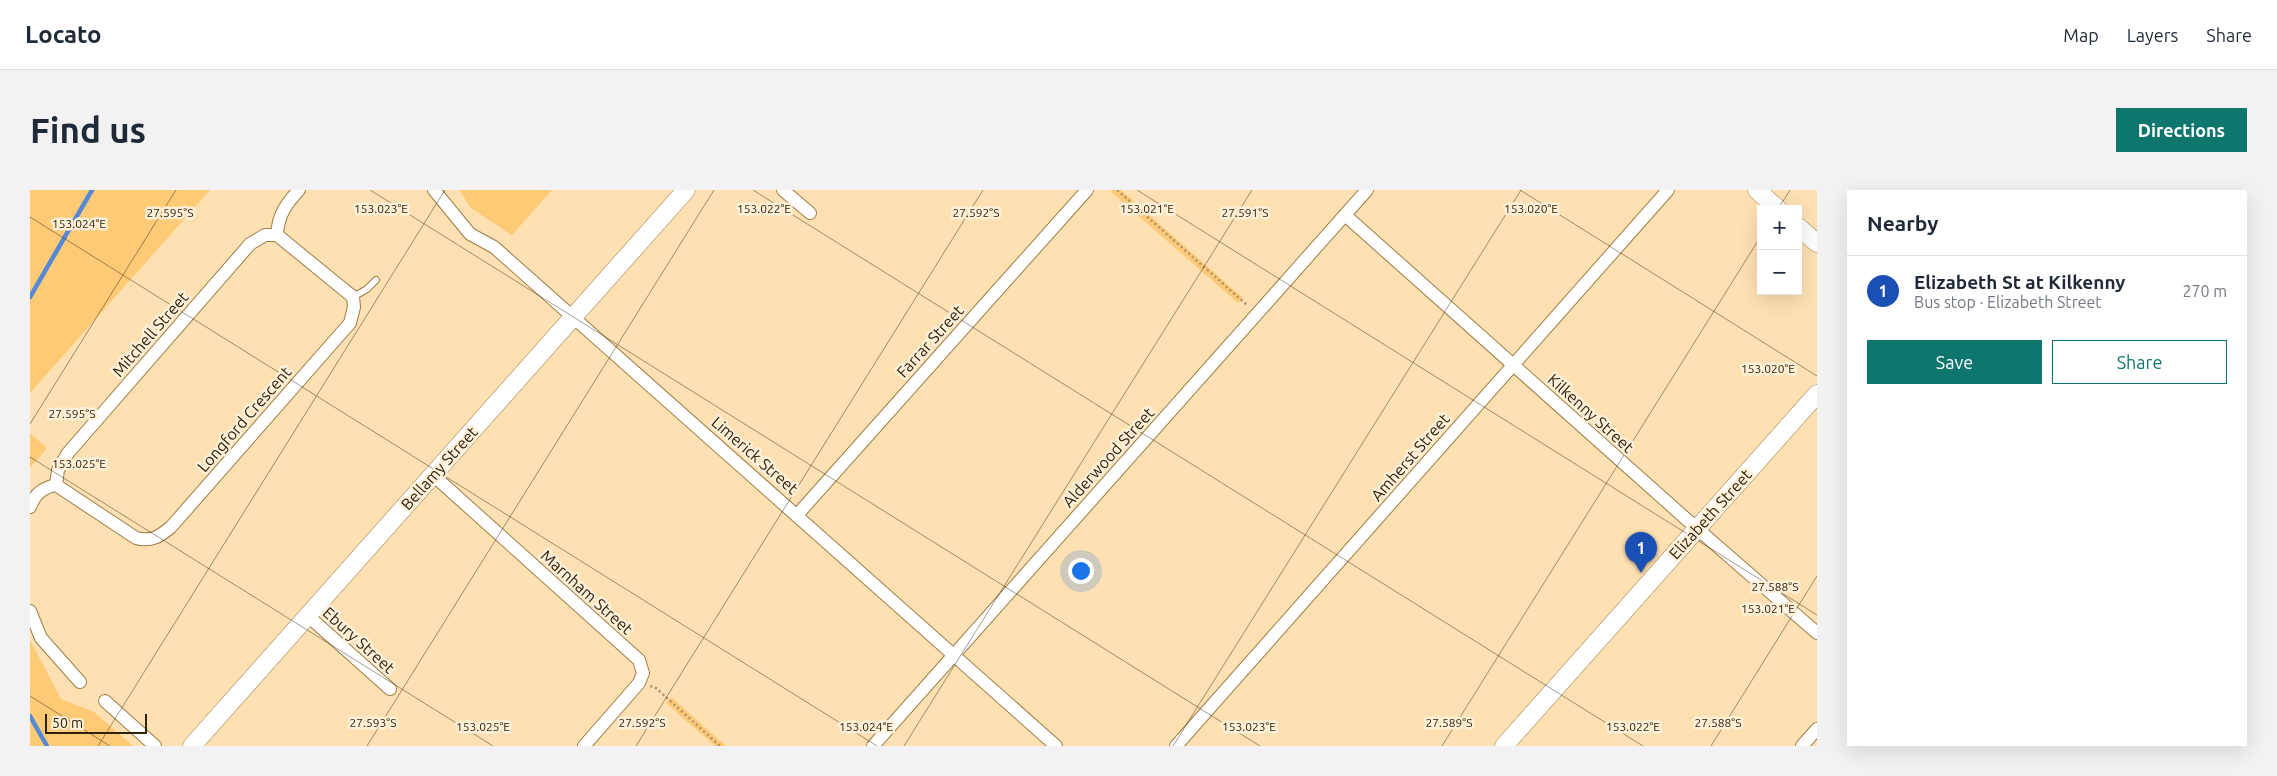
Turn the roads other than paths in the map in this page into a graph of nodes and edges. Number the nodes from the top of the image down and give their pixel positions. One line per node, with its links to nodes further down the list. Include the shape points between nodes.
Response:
1 (299, 190): 13 (street, via 285,205)
2 (434, 190): 17 (street, Limerick Street, via 470,234 494,247)
3 (686, 190): 17 (street, Bellamy Street)
4 (783, 190): 10 (street)
5 (1087, 190): 23 (street, Farrar Street)
6 (1367, 190): 11 (street, Alderwood Street)
7 (1668, 190): 18 (street, Amherst Street)
8 (1757, 190): 9 (street)
9 (1774, 205)
10 (810, 213)
11 (1345, 215): 18 (street, Kilkenny Street); 28 (street, Alderwood Street)
12 (1802, 230): 14 (street)
13 (277, 235): 16 (street); 21 (street, Mitchell Street, via 265,235 250,244 68,453 58,470)
14 (1817, 243)
15 (376, 280): 16 (lane, via 367,290)
16 (353, 297): 21 (street, Longford Crescent, via 350,323 159,537 146,541 136,538)
17 (574, 317): 20 (street, Bellamy Street); 23 (street, Limerick Street)
18 (1513, 365): 24 (street, Kilkenny Street); 38 (street, Amherst Street)
19 (1817, 394): 24 (street, Elizabeth Street)
20 (433, 475): 26 (street, Bellamy Street); 35 (street, Marnham Street, via 639,660 643,673 639,682)
21 (56, 484): 22 (street, via 45,487 34,497)
22 (30, 507)
23 (798, 514): 28 (street, Limerick Street)
24 (1697, 529): 27 (street, Kilkenny Street); 39 (street, Elizabeth Street)
25 (30, 611): 29 (street, via 41,638)
26 (307, 616): 30 (street, Ebury Street); 34 (street, Bellamy Street)
27 (1817, 633)
28 (954, 654): 36 (street, Alderwood Street); 37 (street, Limerick Street)
29 (80, 682)
30 (390, 689)
31 (105, 701): 33 (street)
32 (1817, 729): 40 (street)
33 (155, 746)
34 (192, 746)
35 (584, 746)
36 (872, 746)
37 (1056, 746)
38 (1176, 746)
39 (1504, 746)
40 (1802, 746)

